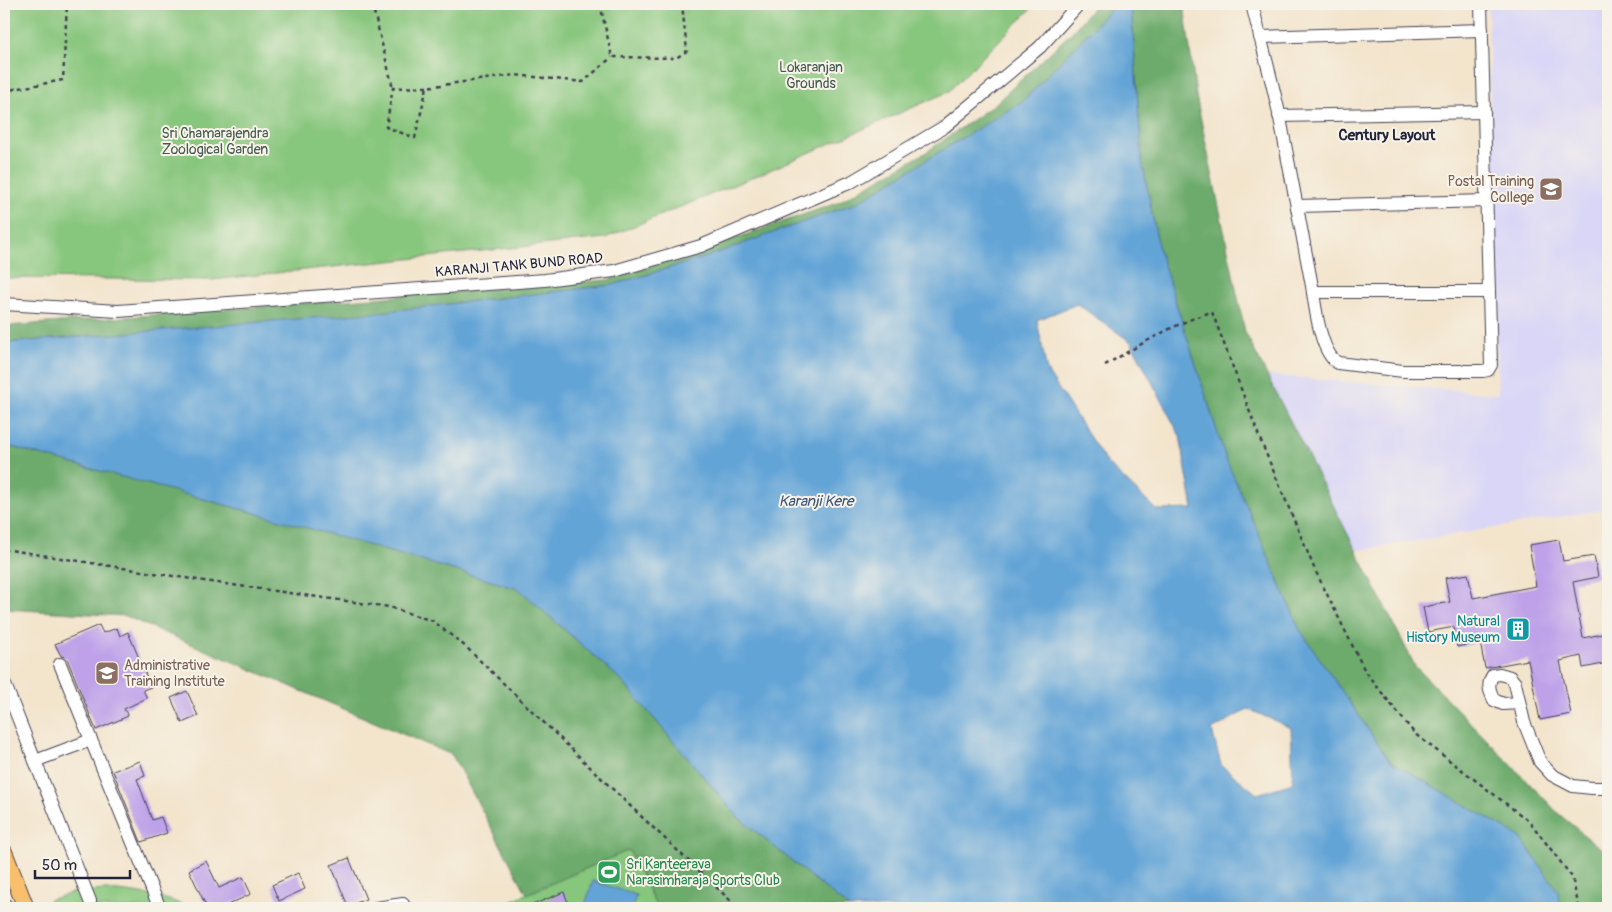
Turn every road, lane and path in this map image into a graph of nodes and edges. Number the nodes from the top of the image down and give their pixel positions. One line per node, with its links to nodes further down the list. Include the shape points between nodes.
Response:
1 (67, 4): 13 (path, via 63,80)
2 (372, 4): 12 (path)
3 (600, 4): 10 (path)
4 (682, 4): 10 (path, via 686,51 676,58)
5 (1078, 4): 20 (street, KARANJI TANK BUND ROAD, via 1040,47 944,127 859,177 701,246 614,271 545,280 118,311)
6 (1252, 4): 9 (street)
7 (1481, 4): 8 (street)
8 (1482, 30): 9 (street); 14 (street)
9 (1260, 37): 15 (street)
10 (612, 57): 11 (path, via 583,82 515,75)
11 (427, 87): 12 (path); 12 (path, via 415,138 386,127)
12 (393, 88)
13 (4, 92)
14 (1484, 112): 15 (street); 16 (street)
15 (1279, 116): 17 (street)
16 (1487, 200): 17 (street); 19 (street)
17 (1296, 206): 18 (street)
18 (1313, 292): 19 (street); 19 (street, via 1322,337 1334,361 1424,372 1472,372 1484,371 1490,367 1492,359)
19 (1489, 292)
20 (4, 304)
21 (1105, 365): 36 (path, via 1196,317 1212,312 1311,561 1366,673 1415,734 1530,822 1572,877)
22 (4, 549): 35 (path, via 389,607 433,621 466,647)
23 (60, 664): 26 (street)
24 (4, 682): 27 (street)
25 (1519, 703): 28 (street, via 1540,762 1552,775 1573,786)
26 (90, 740): 27 (street); 31 (street)
27 (35, 761): 30 (street)
28 (1608, 788)
29 (4, 852): 33 (main road)
30 (90, 901)
31 (158, 904)
32 (403, 904): 34 (street)
33 (26, 908)
34 (376, 908)
35 (741, 908)
36 (1579, 908)

